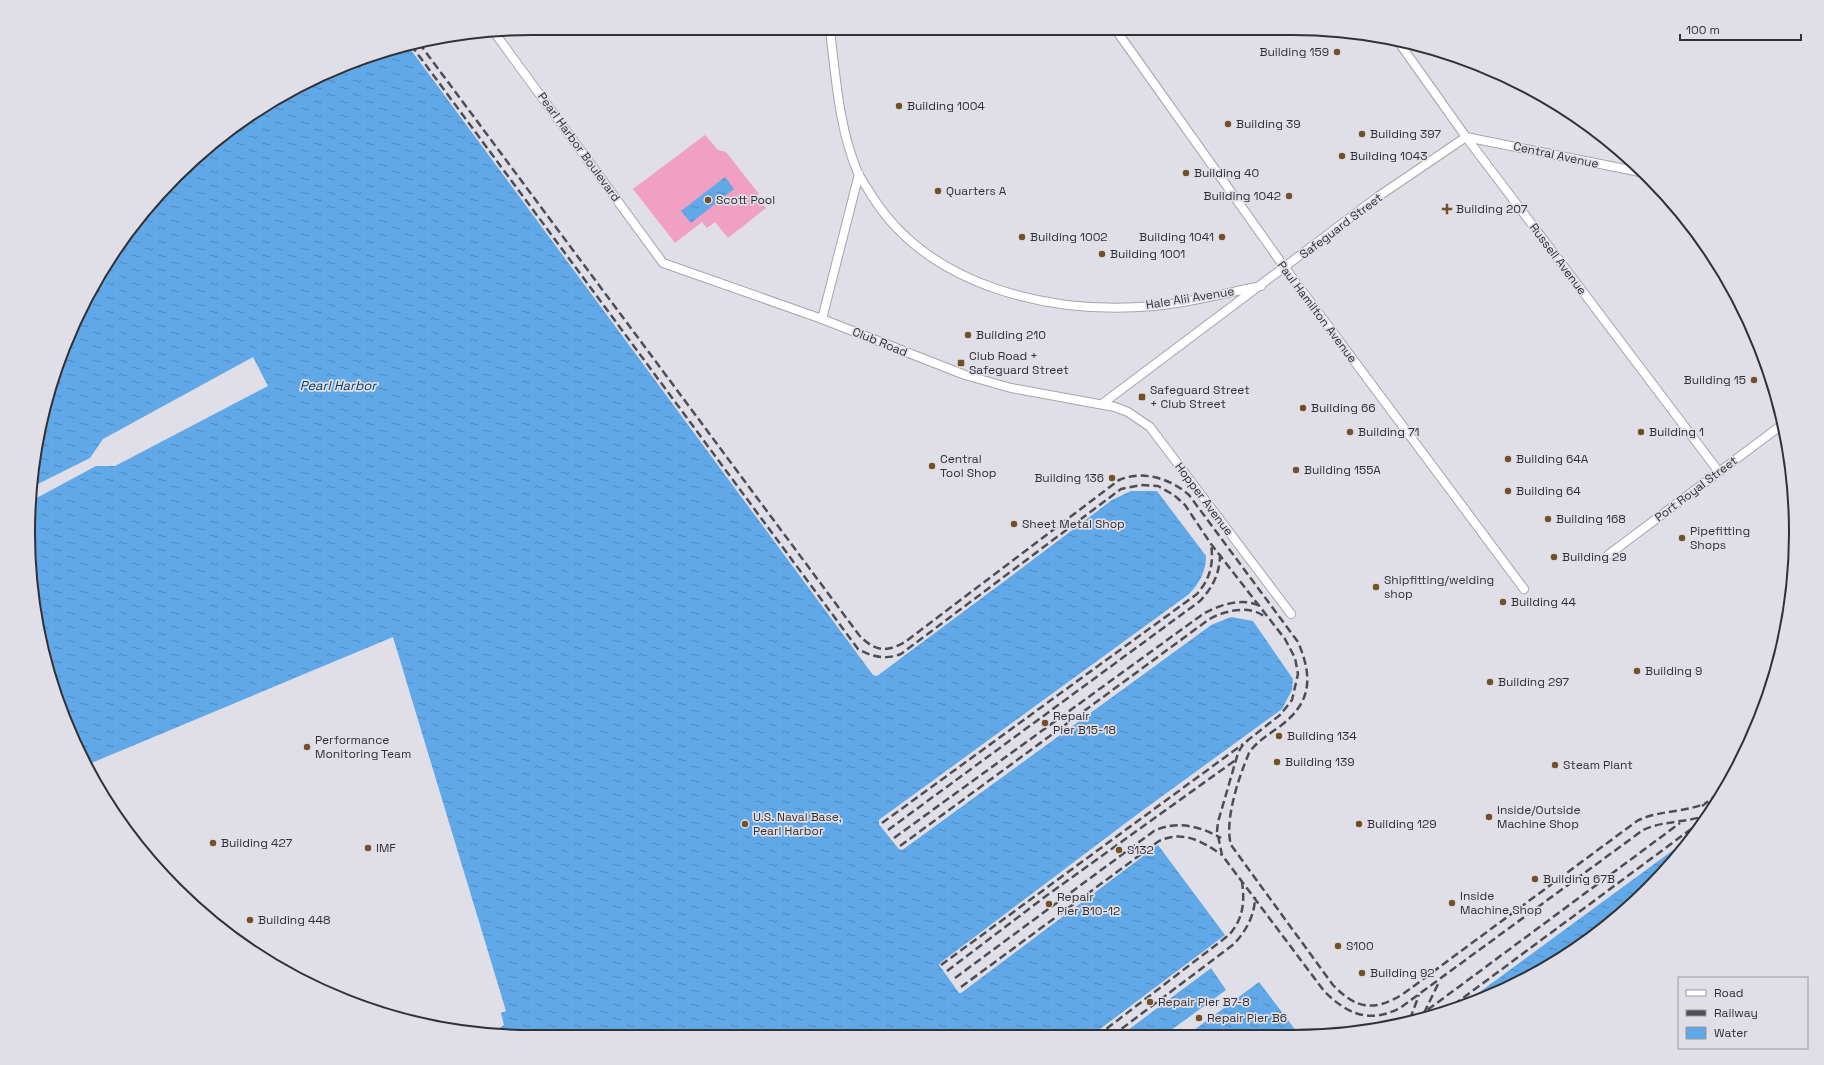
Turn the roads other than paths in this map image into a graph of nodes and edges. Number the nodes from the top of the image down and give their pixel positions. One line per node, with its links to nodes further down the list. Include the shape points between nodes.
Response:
1 (831, 35): 7 (street, Hale Alii Avenue, via 843,122)
2 (1120, 35): 9 (street, Paul Hamilton Avenue)
3 (497, 36): 8 (street, Pearl Harbor Boulevard)
4 (1403, 48): 5 (street, Russell Avenue)
5 (1466, 137): 6 (street, Central Avenue); 9 (street, Safeguard Street, via 1379,196); 14 (street, Russell Avenue)
6 (1632, 170)
7 (859, 174): 10 (street, Hale Alii Avenue, via 882,211 902,234 927,254 984,285 1040,302 1097,308 1154,306); 11 (street)
8 (662, 263): 11 (street, Club Road)
9 (1285, 268): 10 (street, Safeguard Street); 16 (street, Paul Hamilton Avenue)
10 (1261, 286): 12 (street, Safeguard Street)
11 (822, 319): 12 (street, Club Road, via 965,375 1011,388)
12 (1102, 404): 17 (street, Hopper Avenue, via 1128,412 1150,427)
13 (1777, 428): 14 (street, Port Royal Street)
14 (1718, 472): 15 (street, Port Royal Street)
15 (1608, 555)
16 (1524, 589)
17 (1291, 614)

